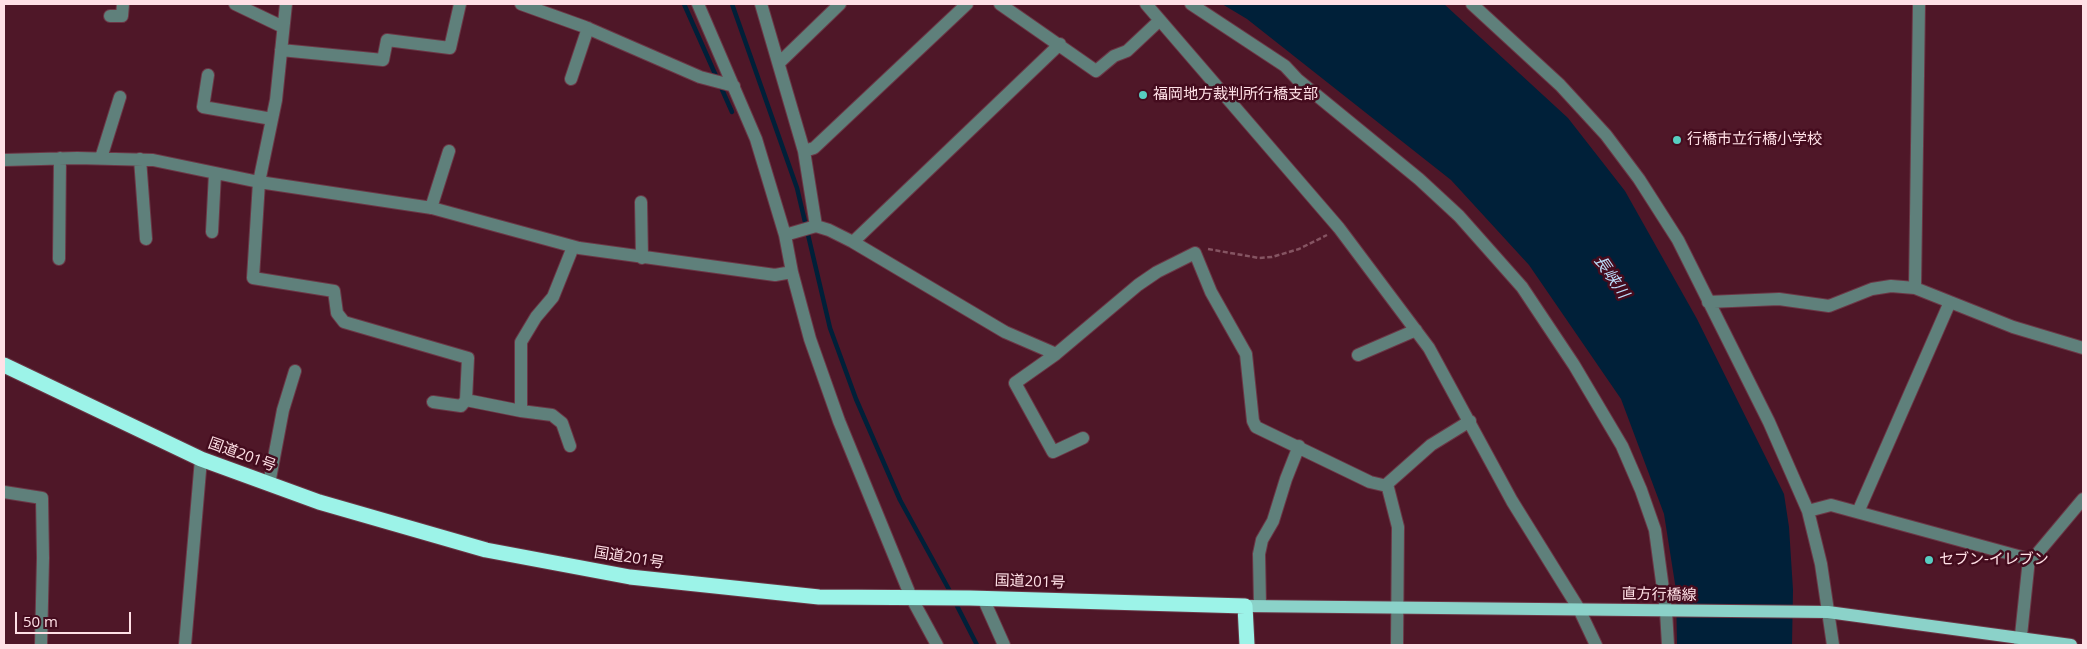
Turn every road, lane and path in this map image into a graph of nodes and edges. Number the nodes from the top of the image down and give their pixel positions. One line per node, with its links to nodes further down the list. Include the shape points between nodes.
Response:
1 (235, 4): 15 (street)
2 (286, 4): 15 (street)
3 (460, 4): 18 (street, via 450,48 387,40 383,60)
4 (522, 4): 16 (street)
5 (698, 4): 22 (street)
6 (761, 4): 19 (street)
7 (840, 4): 19 (street)
8 (967, 4): 26 (street, via 814,148)
9 (1000, 4): 17 (street)
10 (1147, 4): 14 (street)
11 (1191, 4): 75 (street, via 1285,66 1419,179 1459,216 1522,286 1622,446 1655,530)
12 (1472, 4): 47 (street, via 1560,85 1606,135 1678,240)
13 (1919, 4): 46 (street)
14 (1160, 20): 17 (street, via 1127,51 1114,56 1096,71); 36 (street)
15 (283, 27): 18 (street)
16 (588, 28): 21 (street); 22 (street, via 700,77)
17 (1060, 44): 40 (street)
18 (280, 50): 24 (street)
19 (779, 63): 26 (street)
20 (208, 74): 24 (street, via 203,106)
21 (571, 79)
22 (734, 86): 38 (street)
23 (120, 97): 28 (street)
24 (272, 119): 32 (street)
25 (449, 151): 34 (street)
26 (804, 151): 35 (street)
27 (60, 158): 28 (street); 30 (street); 44 (street)
28 (102, 158): 29 (street)
29 (140, 159): 31 (street); 39 (street)
30 (4, 160)
31 (215, 173): 32 (street); 37 (street)
32 (259, 182): 34 (street); 55 (street, via 254,278 334,291 338,313 344,322 468,358)
33 (641, 202): 43 (street)
34 (431, 208): 41 (street)
35 (816, 226): 38 (street); 40 (street)
36 (1339, 228): 42 (path, via 1299,249 1272,257 1259,258 1212,249); 49 (street)
37 (212, 232)
38 (789, 234): 45 (street)
39 (146, 239)
40 (853, 242): 51 (street, via 1005,332)
41 (573, 247): 43 (street); 57 (street, via 553,297 521,342)
42 (1195, 253): 51 (street, via 1138,285); 61 (street, via 1211,292 1246,354 1253,421 1261,431)
43 (642, 258): 45 (street, via 776,275)
44 (59, 260)
45 (792, 272): 70 (street, via 810,339 839,421)
46 (1916, 288): 47 (street, via 1891,286 1872,289 1829,306 1779,299); 48 (street)
47 (1708, 302): 67 (street, via 1769,422)
48 (1950, 302): 50 (street, via 2013,327); 68 (street)
49 (1416, 330): 52 (street); 58 (street, via 1434,355)
50 (2083, 348)
51 (1056, 354): 59 (street, via 1016,384 1052,452)
52 (1358, 355)
53 (4, 365): 62 (highway, 国道201号)
54 (295, 371): 63 (street, via 283,410)
55 (466, 400): 56 (street, via 461,406); 57 (street)
56 (433, 402)
57 (521, 411): 60 (street, via 552,415 562,423)
58 (1470, 421): 64 (street, via 1431,445 1389,480); 74 (street, via 1512,501)
59 (1083, 438)
60 (570, 446)
61 (1300, 446): 64 (street, via 1370,482); 72 (street, via 1274,521 1262,540)
62 (200, 459): 63 (highway, 国道201号); 79 (street)
63 (269, 484): 70 (highway, 国道201号, via 486,550 630,577 819,597)
64 (1387, 486): 73 (street, via 1398,527)
65 (4, 492): 78 (street, via 42,498)
66 (2083, 499): 69 (street)
67 (1808, 511): 68 (street, via 1831,505); 76 (street)
68 (1858, 512): 69 (street)
69 (2029, 560): 77 (street)
70 (914, 598): 71 (highway, 国道201号); 80 (street)
71 (977, 598): 72 (highway, 国道201号); 81 (street)
72 (1252, 606): 73 (main road, 直方行橋線); 82 (highway)
73 (1398, 607): 74 (main road, 直方行橋線); 83 (street)
74 (1579, 609): 75 (main road, 直方行橋線); 84 (street)
75 (1671, 612): 76 (main road, 直方行橋線); 85 (street)
76 (1828, 612): 77 (main road, 直方行橋線); 86 (street)
77 (2020, 642): 87 (main road, 直方行橋線)
78 (41, 645)
79 (184, 645)
80 (937, 645)
81 (1004, 645)
82 (1247, 645)
83 (1397, 645)
84 (1596, 645)
85 (1668, 645)
86 (1833, 645)
87 (2071, 645)

